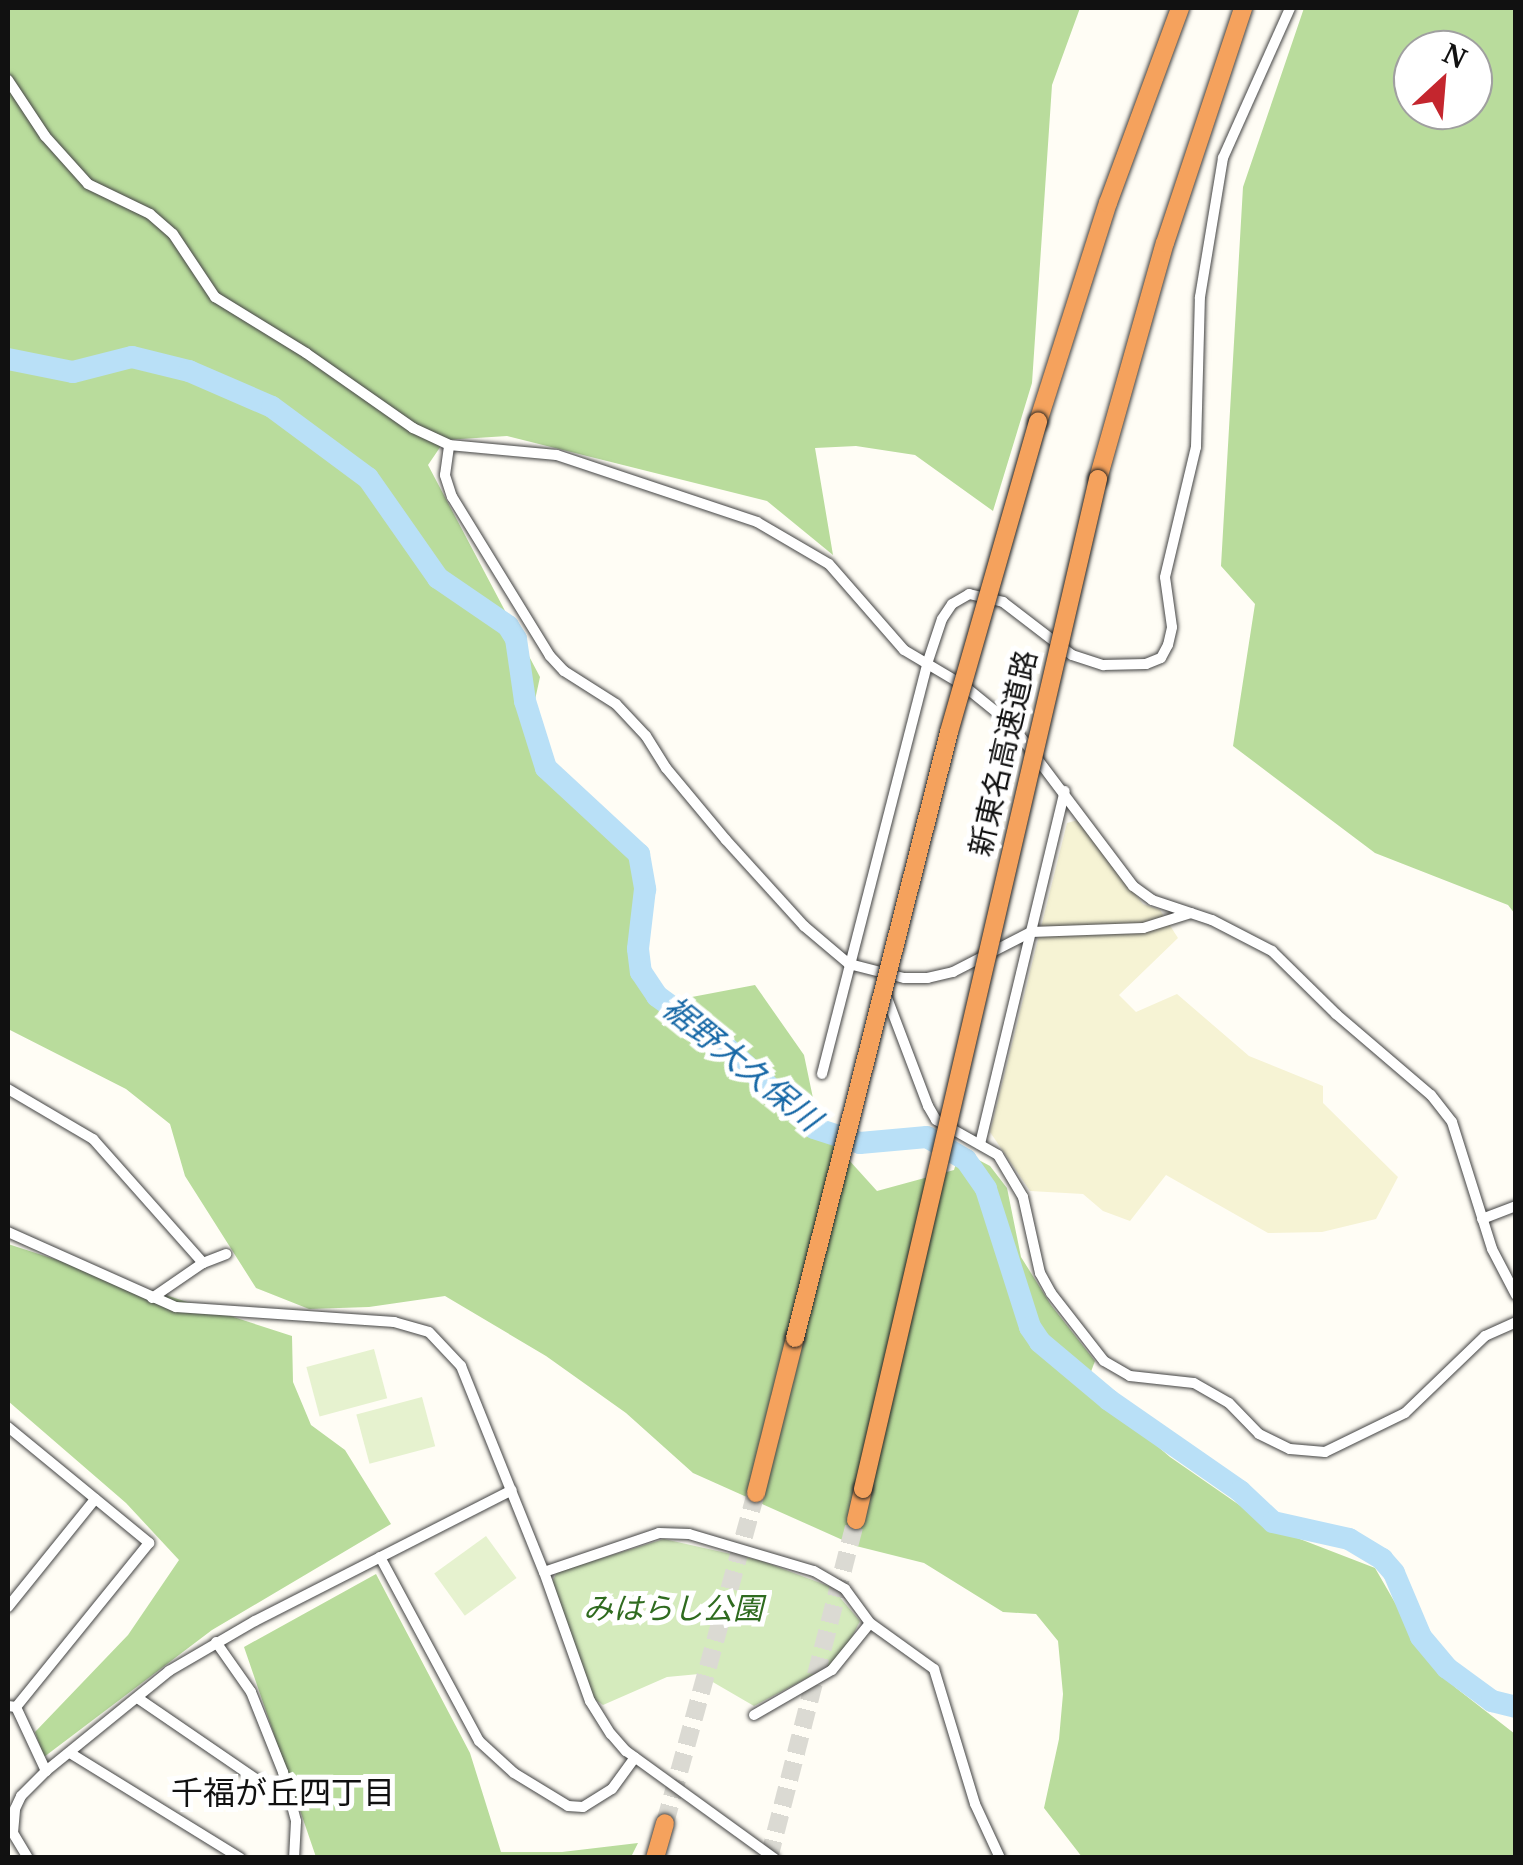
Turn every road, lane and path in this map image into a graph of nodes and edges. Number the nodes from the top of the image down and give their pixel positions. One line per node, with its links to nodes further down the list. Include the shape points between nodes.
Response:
1 (1180, 8): 27 (highway, 新東名高速道路, bridge, via 1038,422 944,751)
2 (1243, 8): 29 (highway, 新東名高速道路, bridge, via 1165,243 1098,480)
3 (1290, 8): 6 (street, via 1223,158 1200,297 1196,447 1164,577 1172,627 1161,658 1103,666 1072,655 1003,602 969,594 942,618)
4 (8, 80): 5 (street, via 88,184 150,214 173,234 215,297)
5 (449, 445): 6 (street, via 557,455 783,534 846,578 886,634); 10 (street, via 445,475 452,496 550,656 616,704 726,840)
6 (927, 664): 7 (street, via 1011,724); 10 (street)
7 (1065, 791): 8 (street, via 1133,886); 9 (street)
8 (1192, 913): 9 (street, via 1143,928); 16 (street, via 1272,951 1430,1095 1452,1122)
9 (1032, 932): 11 (street, via 940,975 904,978); 14 (street)
10 (848, 964): 11 (street); 12 (street)
11 (874, 971): 14 (street, via 936,1120)
12 (822, 1074)
13 (8, 1089): 19 (street, via 92,1139)
14 (980, 1144): 24 (street, via 998,1154 1024,1196 1050,1293 1104,1362 1130,1376 1194,1383 1290,1450 1325,1452 1405,1413 1485,1336)
15 (1516, 1206): 16 (street)
16 (1482, 1219): 21 (street)
17 (8, 1232): 23 (street)
18 (226, 1254): 19 (street)
19 (202, 1263): 23 (street)
20 (1516, 1269): 21 (street)
21 (1503, 1274): 22 (street)
22 (1516, 1295)
23 (152, 1298): 26 (street, via 218,1313 394,1322 429,1332 461,1366)
24 (1516, 1322)
25 (8, 1426): 28 (street)
26 (512, 1490): 30 (street); 31 (street)
27 (756, 1493)
28 (95, 1498): 32 (street); 36 (street, via 149,1543)
29 (856, 1520)
30 (380, 1557): 34 (street); 39 (street, via 479,1741 514,1773 568,1806 583,1807 612,1789)
31 (544, 1572): 33 (street, via 659,1533 689,1534 814,1571 845,1589); 39 (street, via 590,1701)
32 (8, 1607)
33 (870, 1622): 37 (street, via 832,1670); 48 (street, via 934,1669 975,1804)
34 (216, 1642): 35 (street); 41 (street, via 251,1692)
35 (139, 1699): 38 (street); 41 (street)
36 (12, 1706): 40 (street)
37 (754, 1715)
38 (70, 1753): 40 (street); 44 (street)
39 (635, 1758): 47 (street)
40 (46, 1771): 43 (street, via 15,1808 13,1833)
41 (292, 1803): 45 (street)
42 (665, 1823): 46 (highway)
43 (28, 1858)
44 (240, 1858)
45 (294, 1858)
46 (655, 1858)
47 (774, 1858)
48 (1000, 1858)

